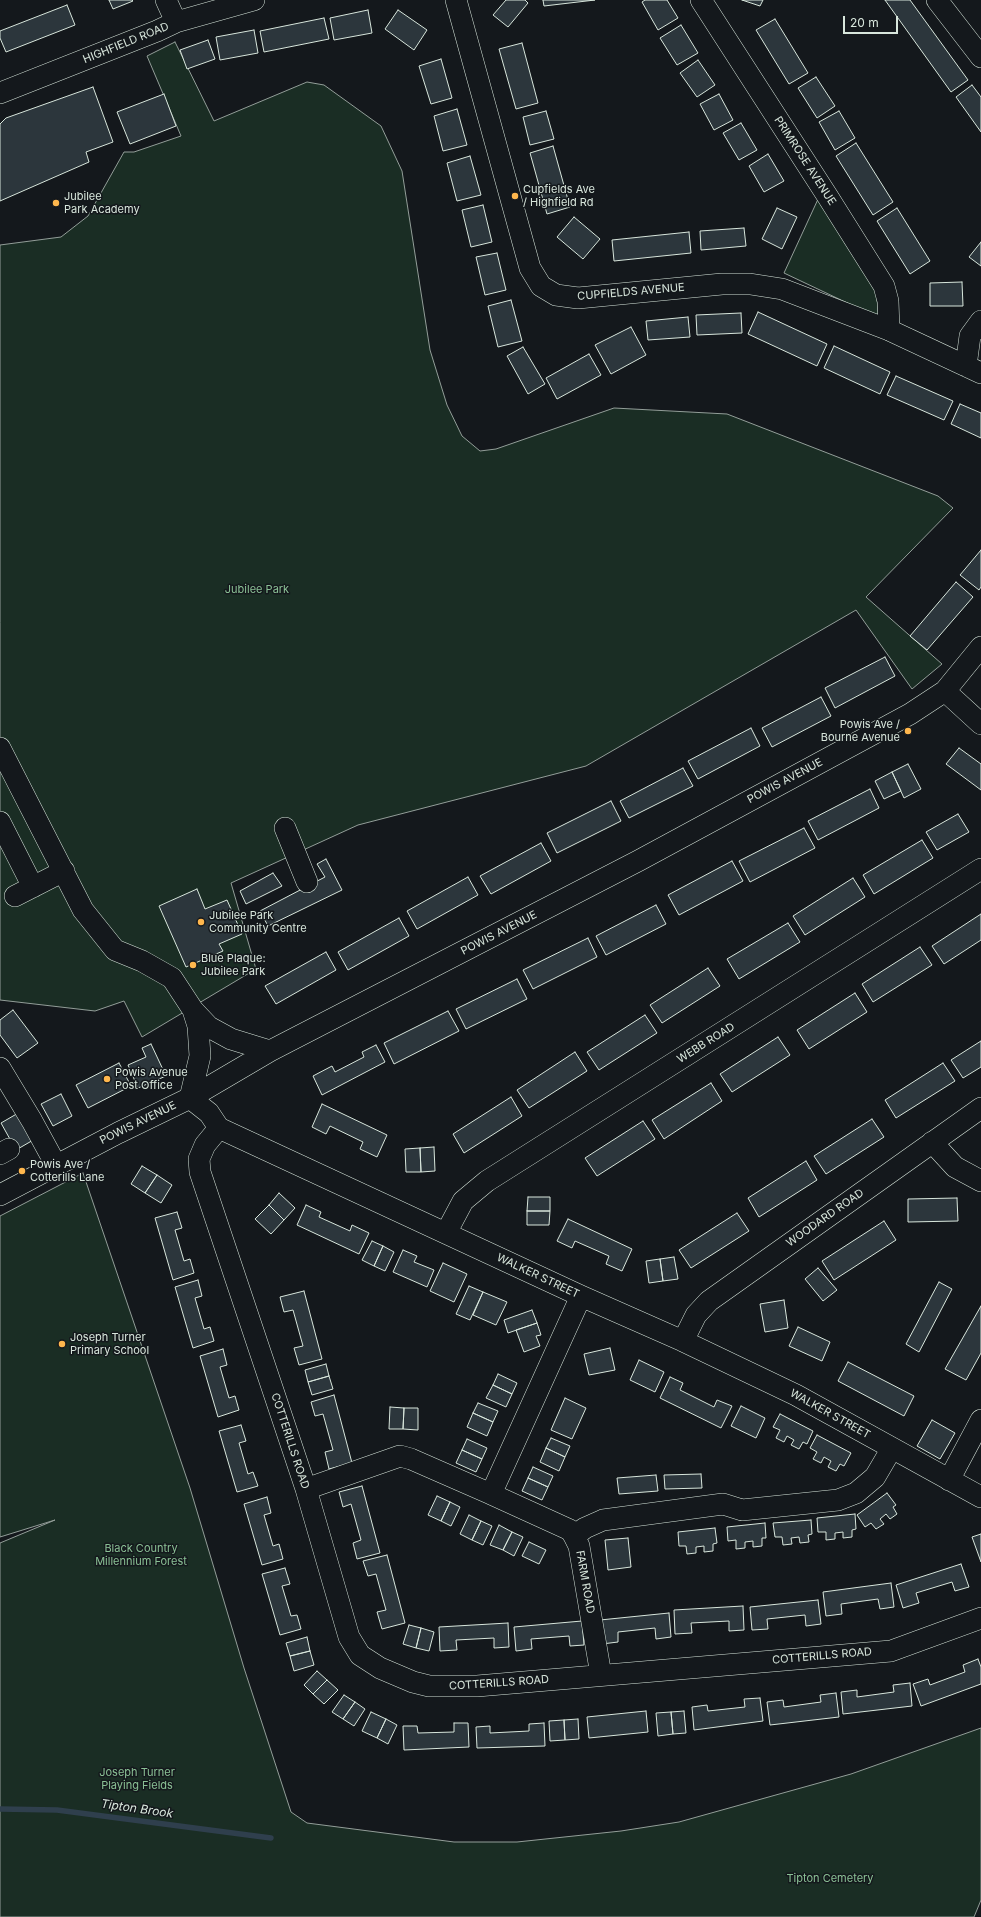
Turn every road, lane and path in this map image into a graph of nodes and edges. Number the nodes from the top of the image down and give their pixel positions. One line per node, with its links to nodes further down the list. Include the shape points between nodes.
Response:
1 (166, 0): 6 (street)
2 (249, 0): 6 (street, HIGHFIELD ROAD)
3 (456, 0): 10 (street, CUPFIELDS AVENUE, via 530,268 541,286 556,295 578,298 722,284 750,284 782,289)
4 (700, 0): 10 (street, PRIMROSE AVENUE, via 884,286 888,301)
5 (937, 0): 7 (street)
6 (176, 22): 8 (street, HIGHFIELD ROAD)
7 (981, 56)
8 (0, 93)
9 (981, 321): 11 (street, via 970,336)
10 (889, 330): 11 (street, CUPFIELDS AVENUE)
11 (974, 369)
12 (981, 647): 13 (street, POWIS AVENUE)
13 (945, 691): 14 (street); 24 (street, POWIS AVENUE, via 910,714 638,861)
14 (981, 724)
15 (0, 748): 19 (street)
16 (0, 822): 21 (street)
17 (285, 828): 20 (street)
18 (981, 869): 33 (street, WEBB ROAD, via 487,1181 464,1201)
19 (64, 871): 21 (street); 23 (street, via 83,910 115,950 142,961 172,978)
20 (307, 882)
21 (33, 887): 22 (street)
22 (15, 896)
23 (192, 1010): 24 (street, via 209,1026 231,1039); 26 (street, via 198,1026 200,1056)
24 (270, 1051): 26 (street, POWIS AVENUE)
25 (0, 1068): 30 (street)
26 (190, 1098): 28 (street, WALKER STREET, via 209,1113); 30 (street, POWIS AVENUE)
27 (981, 1108): 29 (street, WOODARD ROAD)
28 (219, 1128): 33 (street, WALKER STREET); 39 (street, COTTERILLS ROAD, via 205,1146 199,1159 200,1172)
29 (932, 1142): 31 (street, via 955,1167); 35 (street, WOODARD ROAD, via 709,1300 696,1315)
30 (56, 1165): 32 (street, POWIS AVENUE)
31 (981, 1181)
32 (0, 1195)
33 (446, 1232): 34 (street, WALKER STREET)
34 (581, 1296): 35 (street, WALKER STREET); 40 (street)
35 (683, 1341): 37 (street, WALKER STREET, via 796,1395)
36 (981, 1420): 38 (street)
37 (892, 1448): 38 (street, WALKER STREET); 42 (street, via 875,1477 856,1493 838,1500 742,1510 723,1504 603,1520)
38 (949, 1480): 41 (street, WALKER STREET)
39 (306, 1489): 40 (street, FARM ROAD, via 400,1456); 44 (street, COTTERILLS ROAD, via 349,1637 360,1655 380,1668 412,1682 429,1686 477,1686)
40 (491, 1494): 42 (street, FARM ROAD, via 570,1530)
41 (981, 1497)
42 (574, 1536): 44 (street, FARM ROAD, via 579,1546)
43 (981, 1618): 44 (street, COTTERILLS ROAD, via 891,1651)
44 (601, 1675)

